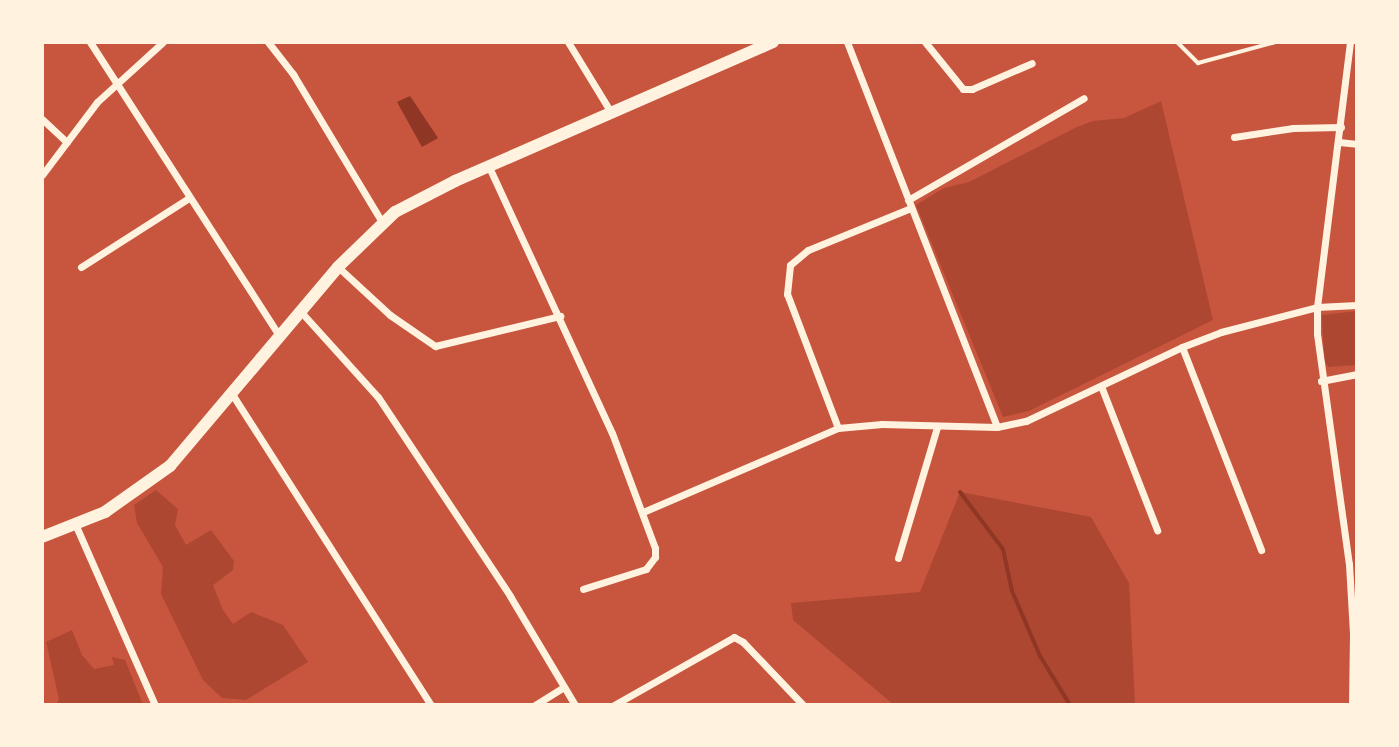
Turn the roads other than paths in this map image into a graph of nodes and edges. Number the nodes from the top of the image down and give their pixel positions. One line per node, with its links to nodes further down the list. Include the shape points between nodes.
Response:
1 (90, 42): 12 (street)
2 (163, 42): 12 (street)
3 (268, 42): 25 (street)
4 (568, 42): 14 (street)
5 (773, 42): 14 (main road)
6 (847, 42): 24 (street)
7 (925, 42): 11 (street, via 963,89)
8 (1177, 42): 9 (lane, via 1198,63)
9 (1276, 42)
10 (1350, 42): 16 (street)
11 (1032, 63)
12 (115, 83): 18 (street); 23 (street)
13 (1084, 98): 24 (street)
14 (612, 114): 21 (main road)
15 (42, 119): 18 (street)
16 (1341, 127): 17 (street); 19 (street)
17 (1234, 137)
18 (67, 142): 22 (street)
19 (1339, 142): 20 (street); 29 (street)
20 (1357, 144)
21 (489, 167): 25 (main road, via 431,192); 31 (street)
22 (42, 175)
23 (189, 198): 26 (street); 32 (street)
24 (910, 204): 39 (street); 40 (street, via 808,250 790,265 787,294)
25 (382, 222): 27 (main road)
26 (81, 267)
27 (338, 267): 30 (main road); 31 (street, via 390,315 435,346)
28 (1357, 305): 29 (street)
29 (1317, 307): 33 (street, via 1258,320); 35 (street)
30 (302, 313): 32 (main road); 49 (street, via 378,397)
31 (560, 316): 41 (street)
32 (280, 337): 37 (main road)
33 (1182, 347): 36 (street); 45 (street)
34 (1357, 374): 35 (street)
35 (1321, 381): 47 (street)
36 (1101, 386): 39 (street, via 1052,411); 43 (street)
37 (232, 394): 42 (main road, via 170,466 128,498); 51 (street)
38 (937, 427): 39 (street); 40 (street); 46 (street)
39 (997, 427)
40 (838, 428): 41 (street)
41 (643, 512): 48 (street, via 655,548 651,564 637,575)
42 (76, 526): 44 (main road); 50 (street)
43 (1157, 530)
44 (42, 537)
45 (1261, 550)
46 (898, 558)
47 (1353, 563): 56 (street)
48 (583, 589)
49 (564, 687): 52 (street); 53 (street)
50 (155, 705)
51 (431, 705)
52 (535, 705)
53 (575, 705)
54 (614, 705): 55 (street, via 734,637)
55 (803, 705)
56 (1352, 705)

